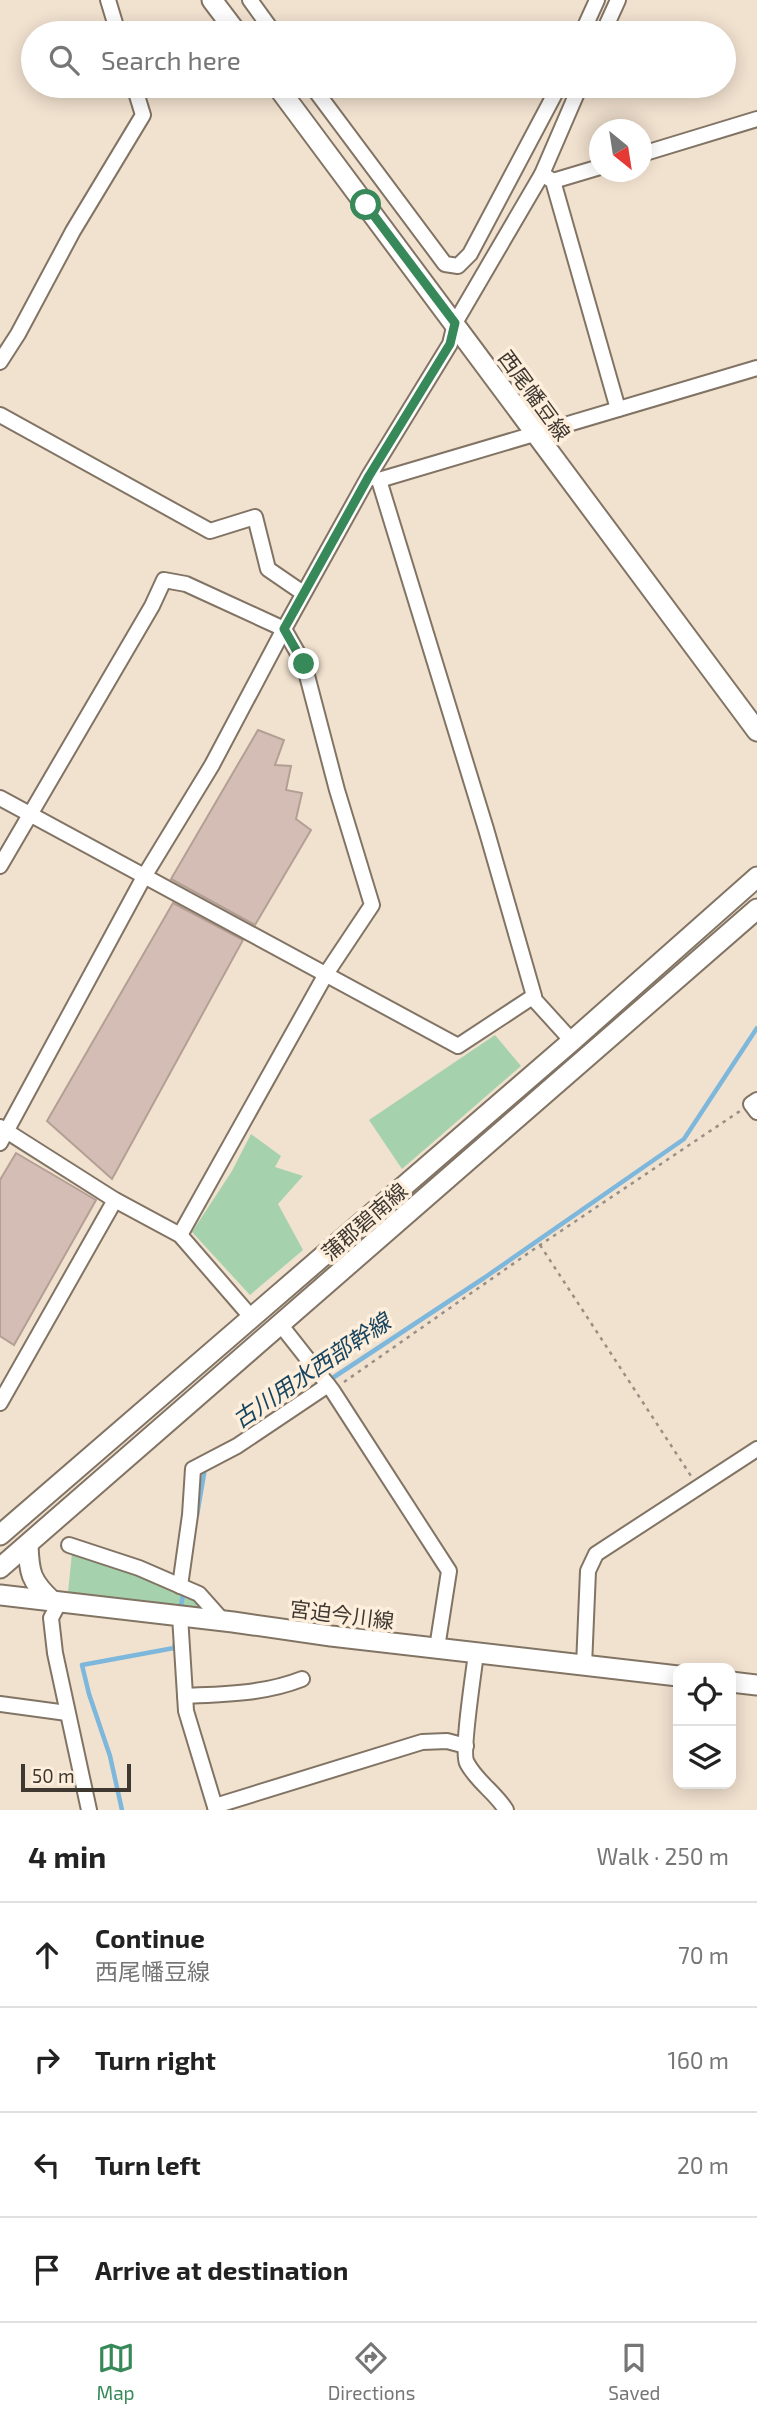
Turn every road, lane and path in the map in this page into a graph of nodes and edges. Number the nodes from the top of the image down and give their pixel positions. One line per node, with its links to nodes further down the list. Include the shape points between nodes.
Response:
1 (108, 0): 6 (street)
2 (212, 0): 7 (main road)
3 (250, 0): 8 (street)
4 (597, 0): 9 (street)
5 (618, 0): 10 (street)
6 (114, 21)
7 (228, 21)
8 (265, 21)
9 (587, 21)
10 (608, 21)
11 (138, 98): 21 (street, via 143,116)
12 (285, 98): 20 (main road, 西尾幡豆線)
13 (321, 98): 14 (street, via 445,264 458,267 470,254)
14 (553, 98)
15 (576, 98): 19 (street)
16 (757, 119): 17 (street)
17 (652, 151)
18 (589, 169): 19 (street)
19 (547, 177): 20 (street); 23 (street)
20 (455, 323): 25 (main road, 西尾幡豆線); 26 (street, via 450,344)
21 (0, 362)
22 (757, 368): 23 (street)
23 (618, 409): 25 (street)
24 (0, 415): 27 (street, via 209,531 256,517 268,569)
25 (535, 435): 26 (street); 29 (main road, 西尾幡豆線)
26 (374, 478): 27 (street); 37 (street, via 486,829)
27 (303, 593): 28 (street)
28 (284, 629): 31 (street, via 186,584 164,580 75,741); 33 (street, via 212,765); 36 (street, via 304,664 372,905)
29 (757, 731)
30 (0, 798): 31 (street)
31 (28, 815): 32 (street); 33 (street)
32 (0, 866)
33 (145, 875): 36 (street); 40 (street)
34 (757, 877): 38 (main road, 蒲郡碧南線)
35 (757, 909): 45 (main road, 蒲郡碧南線)
36 (326, 974): 37 (street, via 458,1046); 42 (street)
37 (532, 998): 38 (street)
38 (572, 1041): 44 (main road, 蒲郡碧南線)
39 (755, 1105): 43 (path)
40 (3, 1134): 41 (street)
41 (115, 1200): 42 (street); 47 (street)
42 (180, 1235): 44 (street)
43 (540, 1245): 46 (path); 49 (path)
44 (252, 1318): 50 (main road, 蒲郡碧南線)
45 (280, 1324): 46 (street); 51 (main road, 蒲郡碧南線)
46 (330, 1388): 54 (street, via 193,1469); 59 (street, via 449,1571)
47 (0, 1403)
48 (757, 1449): 49 (street)
49 (698, 1487): 61 (street, via 596,1554 588,1571)
50 (0, 1535)
51 (28, 1545): 53 (main road, 蒲郡碧南線); 56 (main road, via 29,1571 36,1586)
52 (69, 1545): 54 (street)
53 (0, 1568)
54 (180, 1586): 58 (street, via 199,1594)
55 (0, 1595): 56 (main road, 宮迫今川線)
56 (55, 1601): 57 (main road, 宮迫今川線); 68 (street, via 51,1618)
57 (180, 1616): 58 (main road, 宮迫今川線); 66 (street)
58 (223, 1621): 59 (main road, 宮迫今川線)
59 (437, 1648): 60 (main road, 宮迫今川線)
60 (476, 1653): 61 (main road, 宮迫今川線); 69 (street)
61 (584, 1665): 62 (main road, 宮迫今川線)
62 (673, 1675)
63 (302, 1679): 66 (street, via 258,1692)
64 (736, 1683): 65 (main road)
65 (757, 1685)
66 (185, 1696): 70 (street)
67 (0, 1704): 68 (street)
68 (67, 1713): 71 (street)
69 (466, 1746): 70 (street, via 422,1742); 72 (street, via 464,1760)
70 (216, 1808)
71 (89, 1810)
72 (506, 1810)

